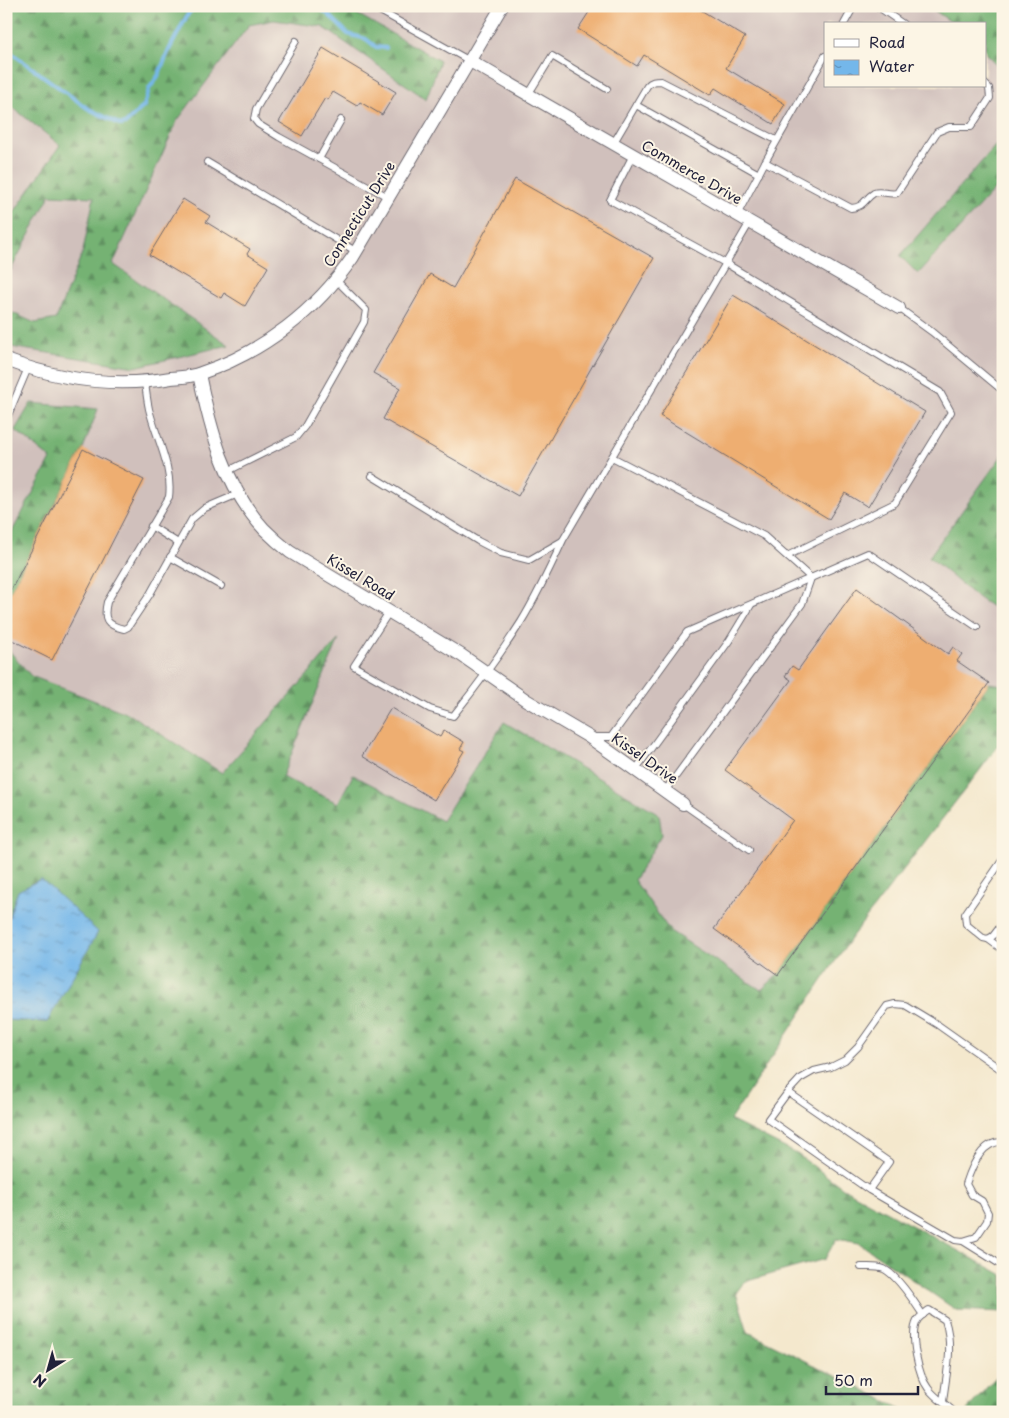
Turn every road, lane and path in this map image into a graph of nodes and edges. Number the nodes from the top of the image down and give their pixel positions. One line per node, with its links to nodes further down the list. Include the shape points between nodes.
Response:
1 (371, 6): 9 (lane)
2 (502, 6): 9 (street, Connecticut Drive)
3 (854, 6): 5 (lane)
4 (877, 6): 6 (lane)
5 (845, 22)
6 (900, 22)
7 (296, 42): 18 (lane, via 256,109 254,119)
8 (824, 58): 15 (lane)
9 (470, 61): 12 (street, Commerce Drive); 22 (street, Connecticut Drive)
10 (986, 85): 20 (lane, via 990,98 971,127 949,127 937,132 898,193 879,192 851,208)
11 (607, 89): 12 (lane, via 552,56)
12 (528, 95): 16 (street, Commerce Drive)
13 (636, 105): 15 (lane, via 650,82 661,81); 16 (lane); 21 (lane)
14 (341, 120): 18 (lane)
15 (776, 140): 20 (lane)
16 (613, 144): 17 (street, Commerce Drive)
17 (633, 155): 23 (street, Commerce Drive); 26 (lane, via 610,200)
18 (319, 159): 22 (lane)
19 (207, 162): 25 (lane)
20 (765, 162): 21 (lane)
21 (759, 174): 23 (lane)
22 (388, 197): 25 (street, Connecticut Drive)
23 (737, 215): 24 (street, Commerce Drive)
24 (750, 222): 26 (lane); 28 (street, Commerce Drive)
25 (356, 252): 27 (street, Connecticut Drive)
26 (727, 264): 35 (lane); 42 (lane, via 940,392 951,412 895,503)
27 (336, 280): 31 (street, Connecticut Drive, via 300,317 271,340); 36 (lane, via 366,310 364,322 296,437)
28 (899, 308): 33 (lane)
29 (6, 360): 30 (street, Connecticut Drive)
30 (28, 368): 32 (street, Connecticut Drive, via 71,379); 34 (lane)
31 (200, 374): 32 (street, Connecticut Drive); 36 (street, Kissel Road, via 208,415)
32 (145, 382): 39 (lane, via 148,408 170,485 169,497)
33 (1003, 391)
34 (6, 419)
35 (612, 457): 40 (lane); 42 (lane, via 764,536)
36 (228, 471): 38 (street, Kissel Road)
37 (372, 476): 40 (lane, via 501,553 529,560)
38 (238, 494): 41 (lane, via 205,508 192,519); 47 (street, Kissel Road, via 264,530 290,552)
39 (151, 526): 41 (lane); 43 (lane, via 107,602 104,615 107,621 117,628 128,627)
40 (563, 540): 49 (lane, via 521,622)
41 (178, 543): 43 (lane)
42 (786, 556): 44 (lane)
43 (170, 557): 45 (lane)
44 (811, 578): 46 (lane); 48 (lane, via 868,553); 52 (lane, via 802,604)
45 (221, 586)
46 (752, 604): 50 (lane, via 687,632 612,737); 51 (lane)
47 (390, 612): 49 (street, Kissel Road); 49 (lane, via 354,666 430,710 453,716)
48 (977, 627)
49 (486, 673): 50 (street, Kissel Road)
50 (589, 737): 51 (street, Kissel Drive)
51 (636, 770): 52 (street, Kissel Drive)
52 (665, 791): 53 (street, Kissel Drive)
53 (683, 804): 54 (lane)
54 (749, 850)
55 (1003, 859): 57 (lane, via 965,914 966,924)
56 (1003, 923): 57 (lane)
57 (988, 939): 58 (lane)
58 (1003, 950)
59 (1003, 1071): 60 (lane, via 905,1005 895,1004 887,1006 845,1060 814,1071 800,1079)
60 (788, 1092): 62 (lane, via 768,1119); 62 (lane, via 889,1162)
61 (1003, 1142): 63 (lane, via 988,1146 970,1172 966,1184 988,1213 976,1237)
62 (869, 1190): 63 (lane, via 955,1240)
63 (964, 1241): 64 (lane)
64 (1002, 1264)
65 (860, 1267): 66 (lane, via 885,1270)
66 (924, 1315): 67 (lane, via 917,1321 915,1336 918,1368 928,1388); 67 (lane, via 928,1310 945,1320 949,1332)
67 (944, 1402): 68 (lane)
68 (954, 1412)

